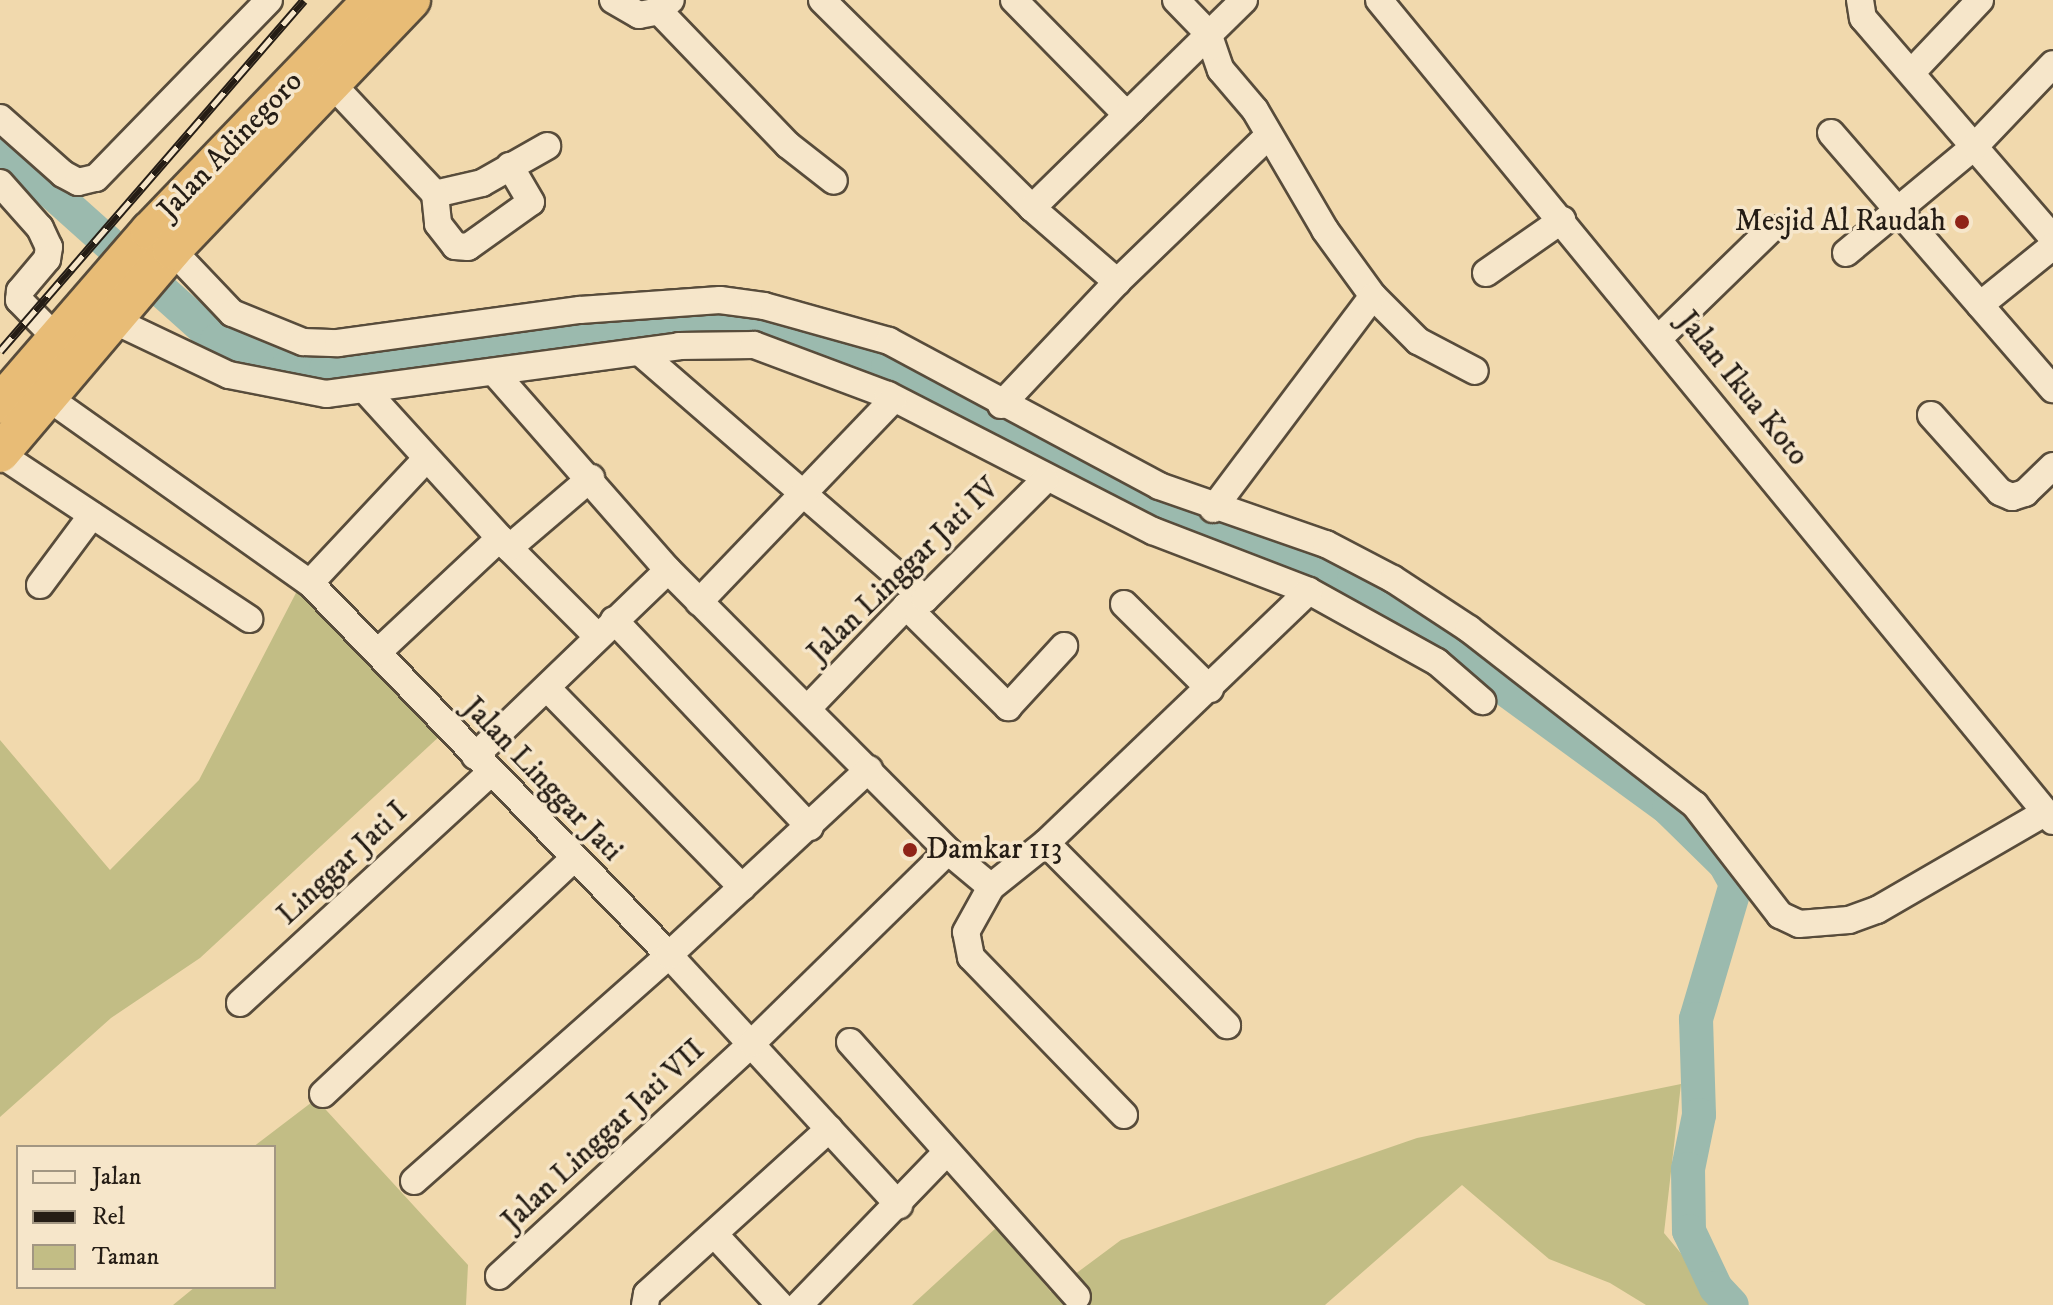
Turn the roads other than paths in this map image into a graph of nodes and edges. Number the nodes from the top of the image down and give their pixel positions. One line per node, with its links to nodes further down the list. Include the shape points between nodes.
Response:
1 (269, 0): 18 (street, via 96,178 78,182 63,174)
2 (372, 0): 15 (highway, Jalan Adinegoro)
3 (411, 0): 15 (highway, Jalan Adinegoro)
4 (613, 0): 12 (street, via 639,15)
5 (822, 0): 27 (street)
6 (1014, 0): 17 (street, via 1121,109)
7 (1176, 0): 13 (street)
8 (1244, 0): 13 (street)
9 (1379, 0): 29 (street, Jalan Ikua Koto)
10 (1860, 0): 16 (street, via 1863,18)
11 (1980, 0): 16 (street)
12 (665, 6): 24 (street, via 788,145)
13 (1208, 33): 17 (street); 20 (street, via 1214,59)
14 (2053, 64): 22 (street)
15 (321, 72): 26 (street); 32 (highway, Jalan Adinegoro)
16 (1912, 72): 22 (street)
17 (1132, 110): 27 (street)
18 (0, 118)
19 (1831, 133): 28 (street)
20 (1269, 135): 36 (street); 37 (street, via 1325,230)
21 (547, 146): 23 (street)
22 (1975, 146): 28 (street); 30 (street)
23 (510, 166): 26 (street, via 482,183); 26 (street, via 531,202 468,247 455,246 438,224)
24 (834, 181)
25 (0, 183): 41 (street, via 40,228 49,247 47,259 20,291 19,300)
26 (435, 194)
27 (1032, 208): 36 (street)
28 (1895, 208): 34 (street); 38 (street)
29 (1562, 220): 35 (street); 40 (street, Jalan Ikua Koto)
30 (2048, 222)
31 (1771, 229): 40 (street)
32 (164, 244): 39 (highway, Jalan Adinegoro); 50 (street, via 232,313 303,342 338,343 580,310 720,300 764,306 889,341)
33 (2053, 246): 38 (street)
34 (1846, 253)
35 (1486, 273)
36 (1117, 282): 50 (street)
37 (1373, 296): 43 (street, via 1418,341); 58 (street)
38 (1980, 305): 45 (street)
39 (109, 309): 41 (highway); 46 (street, via 242,379 298,392); 47 (highway)
40 (1659, 338): 78 (street, Jalan Ikua Koto)
41 (57, 339): 49 (highway)
42 (642, 354): 44 (street); 48 (street, via 736,342); 57 (street)
43 (1475, 371)
44 (494, 372): 46 (street); 55 (street)
45 (2053, 389)
46 (367, 392): 53 (street)
47 (47, 397): 52 (highway); 62 (street, Jalan Linggar Jati)
48 (894, 399): 56 (street); 57 (street)
49 (0, 404)
50 (1001, 405): 58 (street)
51 (1931, 415): 54 (street, via 2000,492 2012,497 2025,493)
52 (0, 454): 59 (street)
53 (426, 459): 60 (street); 62 (street)
54 (2053, 466)
55 (591, 478): 60 (street); 61 (street)
56 (1045, 480): 64 (street, via 1153,531); 66 (street, Jalan Linggar Jati IV)
57 (804, 495): 65 (street); 66 (street)
58 (1213, 509): 78 (street, via 1326,544 1393,579 1469,629 1695,805 1780,915 1799,924 1849,920 1877,910)
59 (92, 515): 63 (street); 68 (street)
60 (504, 543): 69 (street); 71 (street)
61 (668, 570): 65 (street); 69 (street, Linggar Jati I)
62 (310, 583): 71 (street, Jalan Linggar Jati)
63 (40, 585)
64 (1309, 591): 73 (street); 74 (street, via 1425,654)
65 (699, 602): 75 (street)
66 (916, 602): 70 (street, via 1008,707); 75 (street, Jalan Linggar Jati IV)
67 (1124, 604): 73 (street)
68 (249, 619)
69 (606, 629): 72 (street, Linggar Jati I); 79 (street)
70 (1064, 646)
71 (378, 652): 76 (street, Jalan Linggar Jati)
72 (547, 688): 76 (street, Linggar Jati I); 83 (street)
73 (1210, 689): 80 (street)
74 (1482, 701)
75 (808, 708): 77 (street)
76 (482, 765): 82 (street, Jalan Linggar Jati); 86 (street, Linggar Jati I)
77 (869, 769): 79 (street); 81 (street)
78 (2048, 817)
79 (810, 827): 83 (street)
80 (1046, 843): 84 (street); 87 (street)
81 (948, 851): 84 (street); 89 (street, Jalan Linggar Jati VII)
82 (572, 860): 85 (street, Jalan Linggar Jati); 90 (street)
83 (742, 887): 85 (street)
84 (991, 887): 91 (street, via 966,932 971,957)
85 (669, 955): 89 (street, Jalan Linggar Jati); 94 (street)
86 (240, 1003)
87 (1227, 1025)
88 (850, 1042): 93 (street)
89 (752, 1043): 92 (street, Jalan Linggar Jati); 97 (street, Jalan Linggar Jati VII)
90 (323, 1094)
91 (1124, 1115)
92 (829, 1129): 95 (street, Jalan Linggar Jati); 96 (street)
93 (946, 1153): 95 (street); 98 (street)
94 (414, 1181)
95 (899, 1205): 101 (street)
96 (715, 1235): 99 (street, via 647,1294); 100 (street)
97 (499, 1276)
98 (1077, 1297)
99 (645, 1305)
100 (780, 1305)
101 (799, 1305)

